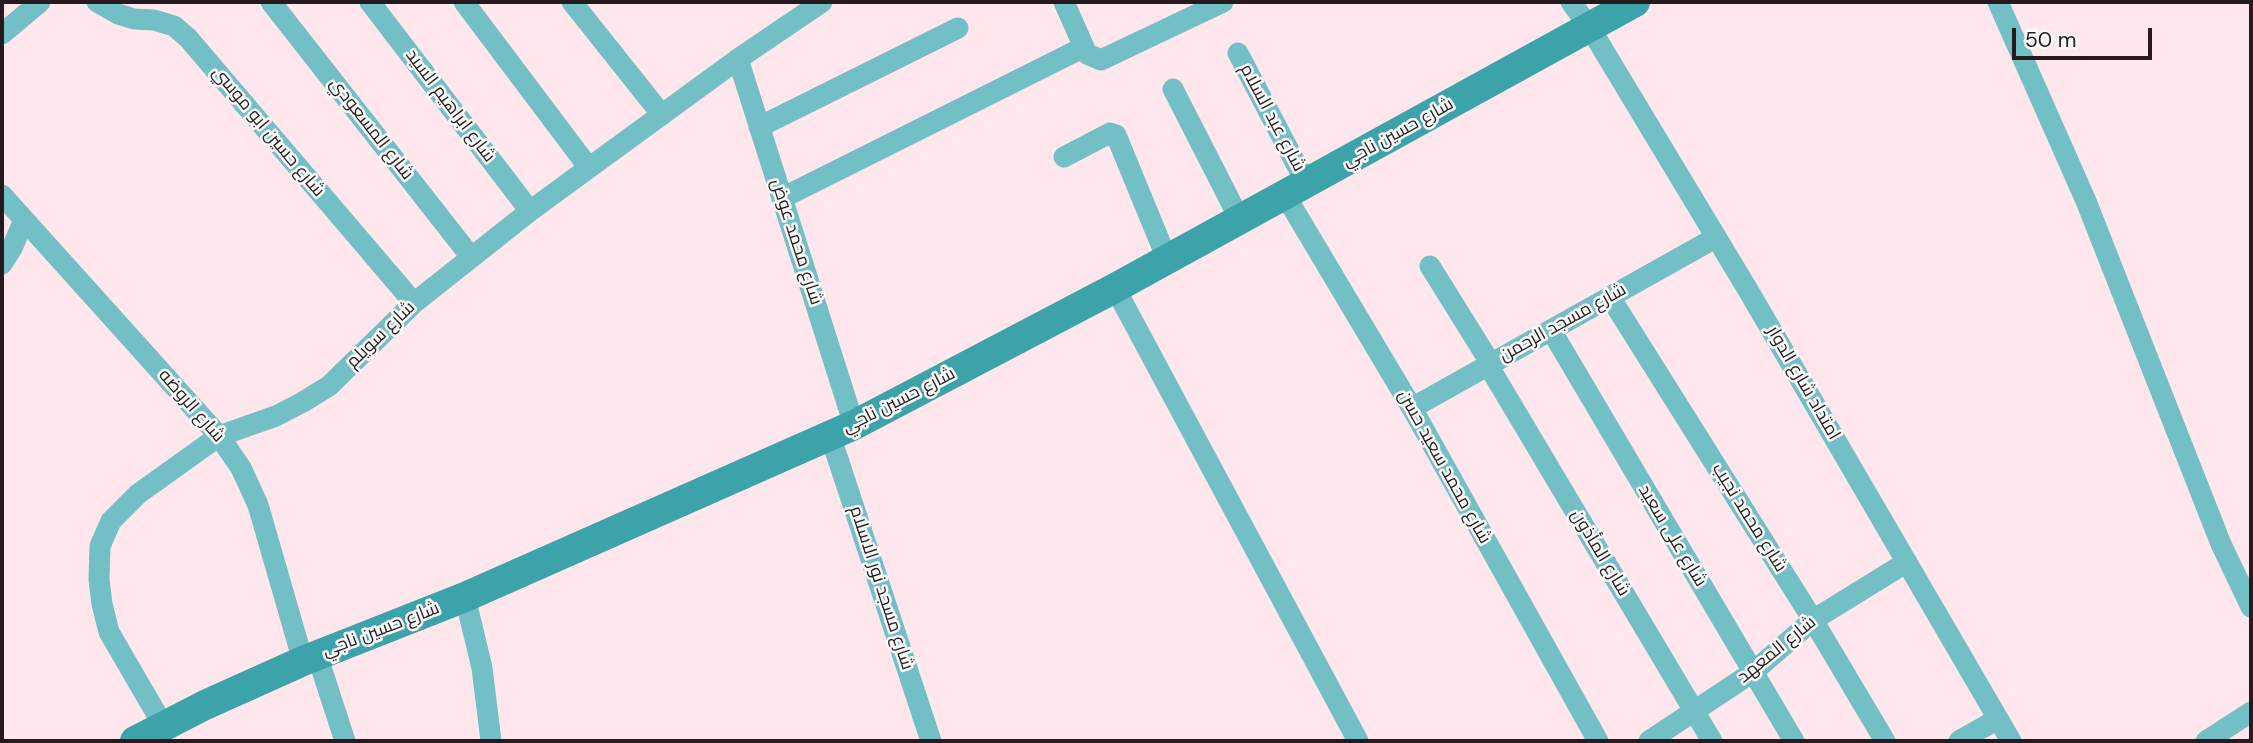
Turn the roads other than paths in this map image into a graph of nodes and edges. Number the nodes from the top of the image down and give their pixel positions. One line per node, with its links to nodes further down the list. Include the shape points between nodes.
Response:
1 (40, 2): 16 (street)
2 (97, 2): 13 (street, شارع حسين ابو موسي, via 134,19)
3 (271, 2): 32 (street, شارع المسعودي)
4 (370, 2): 28 (street, شارع ابراهيم السيد)
5 (464, 2): 24 (street)
6 (572, 2): 21 (street)
7 (822, 2): 19 (street, شارع سويلم)
8 (1064, 2): 17 (street)
9 (1223, 2): 17 (street, via 1109,58 1094,58)
10 (1571, 2): 15 (street, امتداد شارع الدوار)
11 (1635, 2): 15 (street, شارع حسين ناجي)
12 (1998, 2): 46 (street, via 2086,201 2221,544)
13 (158, 11): 38 (street, شارع حسين ابو موسي, via 188,38)
14 (958, 27): 22 (street)
15 (1590, 28): 25 (street, شارع حسين ناجي); 31 (street, امتداد شارع الدوار)
16 (2, 34)
17 (1084, 47): 27 (street)
18 (1238, 53): 25 (street, شارع عبد السلام)
19 (738, 59): 21 (street, شارع سويلم); 22 (street, شارع محمد عوض)
20 (1173, 89): 30 (street)
21 (662, 115): 24 (street, شارع سويلم)
22 (759, 127): 27 (street, شارع محمد عوض)
23 (1064, 157): 33 (street, via 1110,133 1116,135)
24 (589, 168): 28 (street, شارع سويلم)
25 (1296, 189): 30 (street, شارع حسين ناجي); 41 (street, شارع محمد سعيد حسن)
26 (2, 195): 29 (street, شارع الروضه)
27 (782, 198): 42 (street, شارع محمد عوض)
28 (530, 211): 32 (street, شارع سويلم)
29 (24, 220): 34 (street); 43 (street, شارع الروضه)
30 (1240, 220): 33 (street, شارع حسين ناجي)
31 (1715, 238): 37 (street, شارع مسجد الرحمن); 44 (street, امتداد شارع الدوار)
32 (471, 257): 38 (street, شارع سويلم)
33 (1167, 259): 36 (street, شارع حسين ناجي)
34 (2, 264)
35 (1430, 266): 40 (street, شارع المأذون)
36 (1115, 288): 42 (street, شارع حسين ناجي); 58 (street)
37 (1610, 297): 39 (street, شارع مسجد الرحمن); 47 (street, شارع محمد نجيب)
38 (414, 303): 43 (street, شارع سويلم, via 328,386 276,416)
39 (1551, 330): 40 (street, شارع مسجد الرحمن); 49 (street, شارع على سعيد)
40 (1490, 364): 41 (street, شارع مسجد الرحمن); 50 (street, شارع المأذون)
41 (1412, 408): 59 (street, شارع محمد سعيد حسن)
42 (842, 430): 45 (street, شارع حسين ناجي); 57 (street, شارع مسجد نور الاسلام)
43 (219, 436): 48 (street, شارع الروضه, via 258,505); 53 (street, شارع سويلم, via 138,494 111,521 100,546 99,580 110,632)
44 (1908, 562): 47 (street, شارع المعهد); 52 (street, امتداد شارع الدوار)
45 (465, 597): 48 (street, شارع حسين ناجي); 56 (street, via 484,678)
46 (2251, 607)
47 (1813, 620): 49 (street, شارع المعهد); 63 (street, شارع محمد نجيب)
48 (310, 658): 53 (street, شارع حسين ناجي); 55 (street, شارع الروضه)
49 (1753, 672): 50 (street, شارع المعهد); 62 (street, شارع على سعيد)
50 (1694, 711): 60 (street, شارع المعهد); 61 (street, شارع المأذون)
51 (2251, 712): 66 (street)
52 (1998, 719): 64 (street); 65 (street, امتداد شارع الدوار)
53 (163, 725): 54 (street, شارع حسين ناجي)
54 (135, 741)
55 (345, 741)
56 (491, 741)
57 (931, 741)
58 (1358, 741)
59 (1598, 741)
60 (1649, 741)
61 (1712, 741)
62 (1794, 741)
63 (1885, 741)
64 (1959, 741)
65 (2011, 741)
66 (2206, 741)

